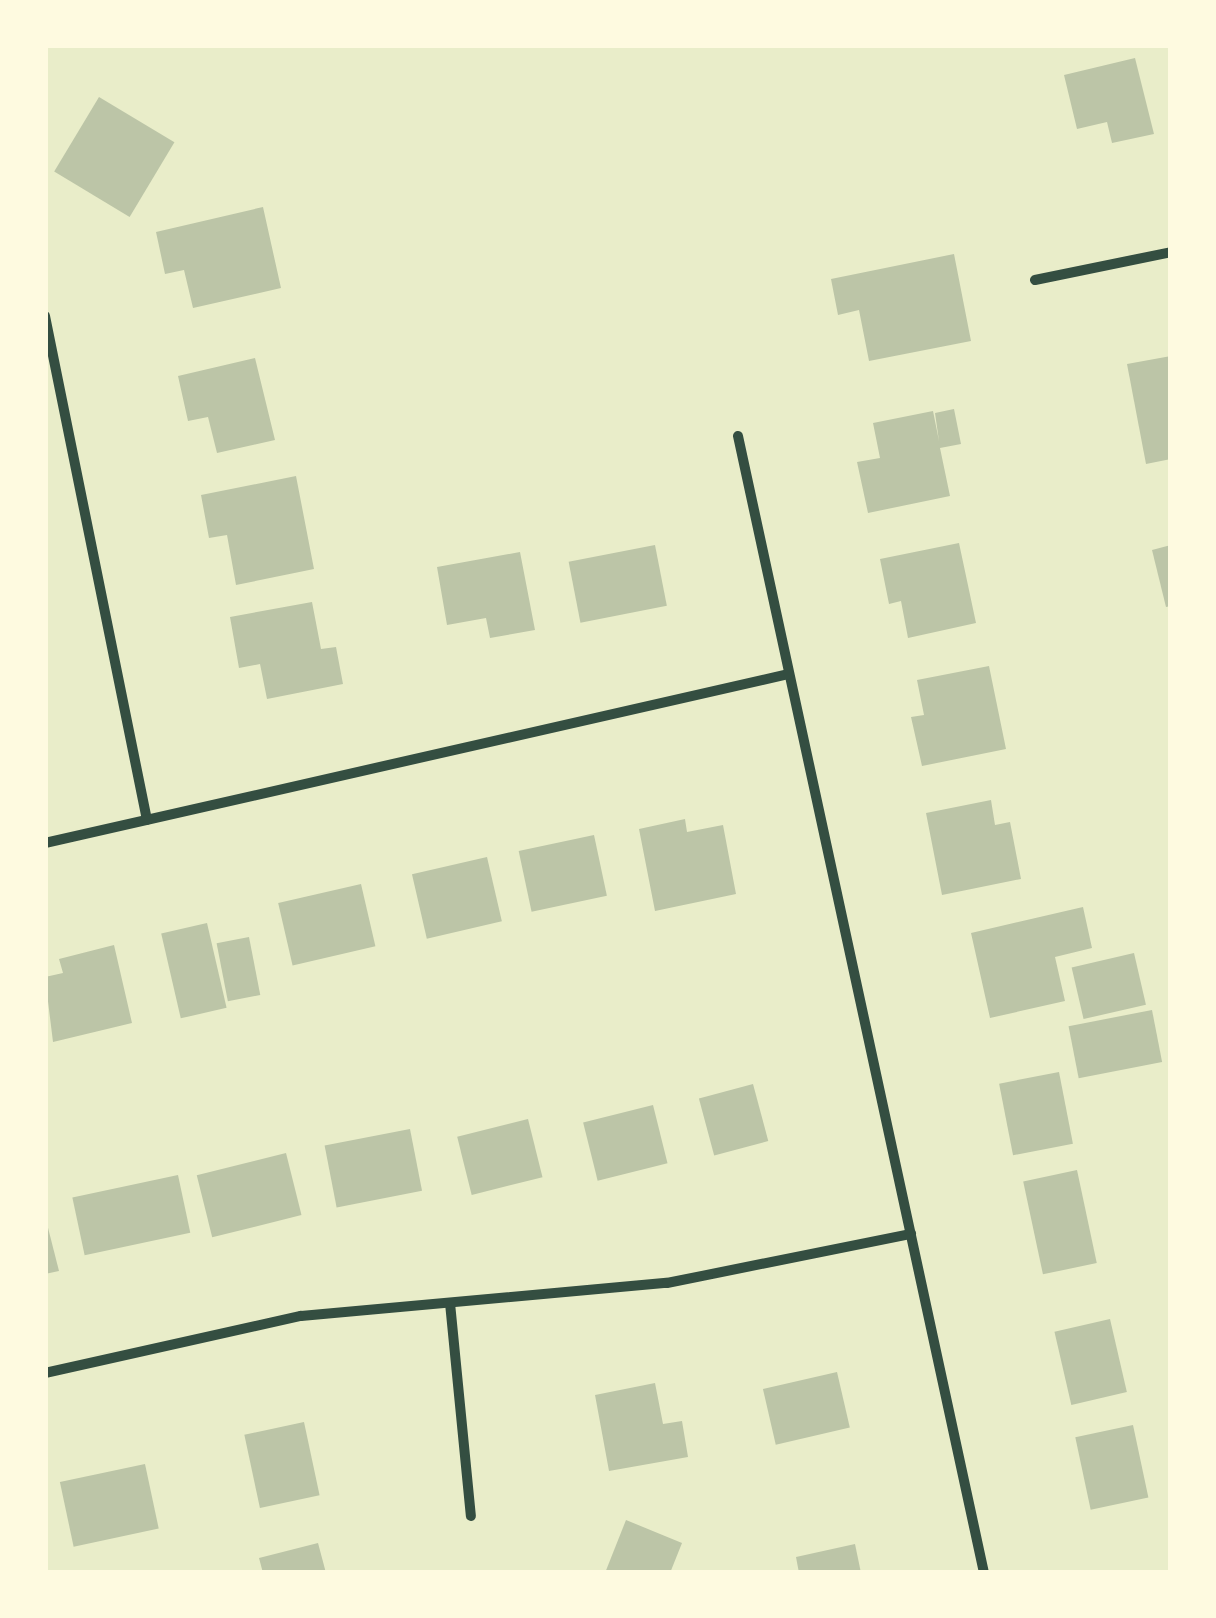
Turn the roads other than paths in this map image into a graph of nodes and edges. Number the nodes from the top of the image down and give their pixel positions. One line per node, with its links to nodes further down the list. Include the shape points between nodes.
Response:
1 (1171, 252): 2 (street)
2 (1035, 280)
3 (45, 316): 6 (street)
4 (738, 436): 5 (street)
5 (790, 674): 6 (street); 8 (street)
6 (147, 820): 7 (street)
7 (45, 843)
8 (911, 1234): 9 (street, via 667,1283); 12 (street)
9 (450, 1303): 10 (street, via 301,1316); 11 (street)
10 (45, 1373)
11 (471, 1516)
12 (984, 1573)

